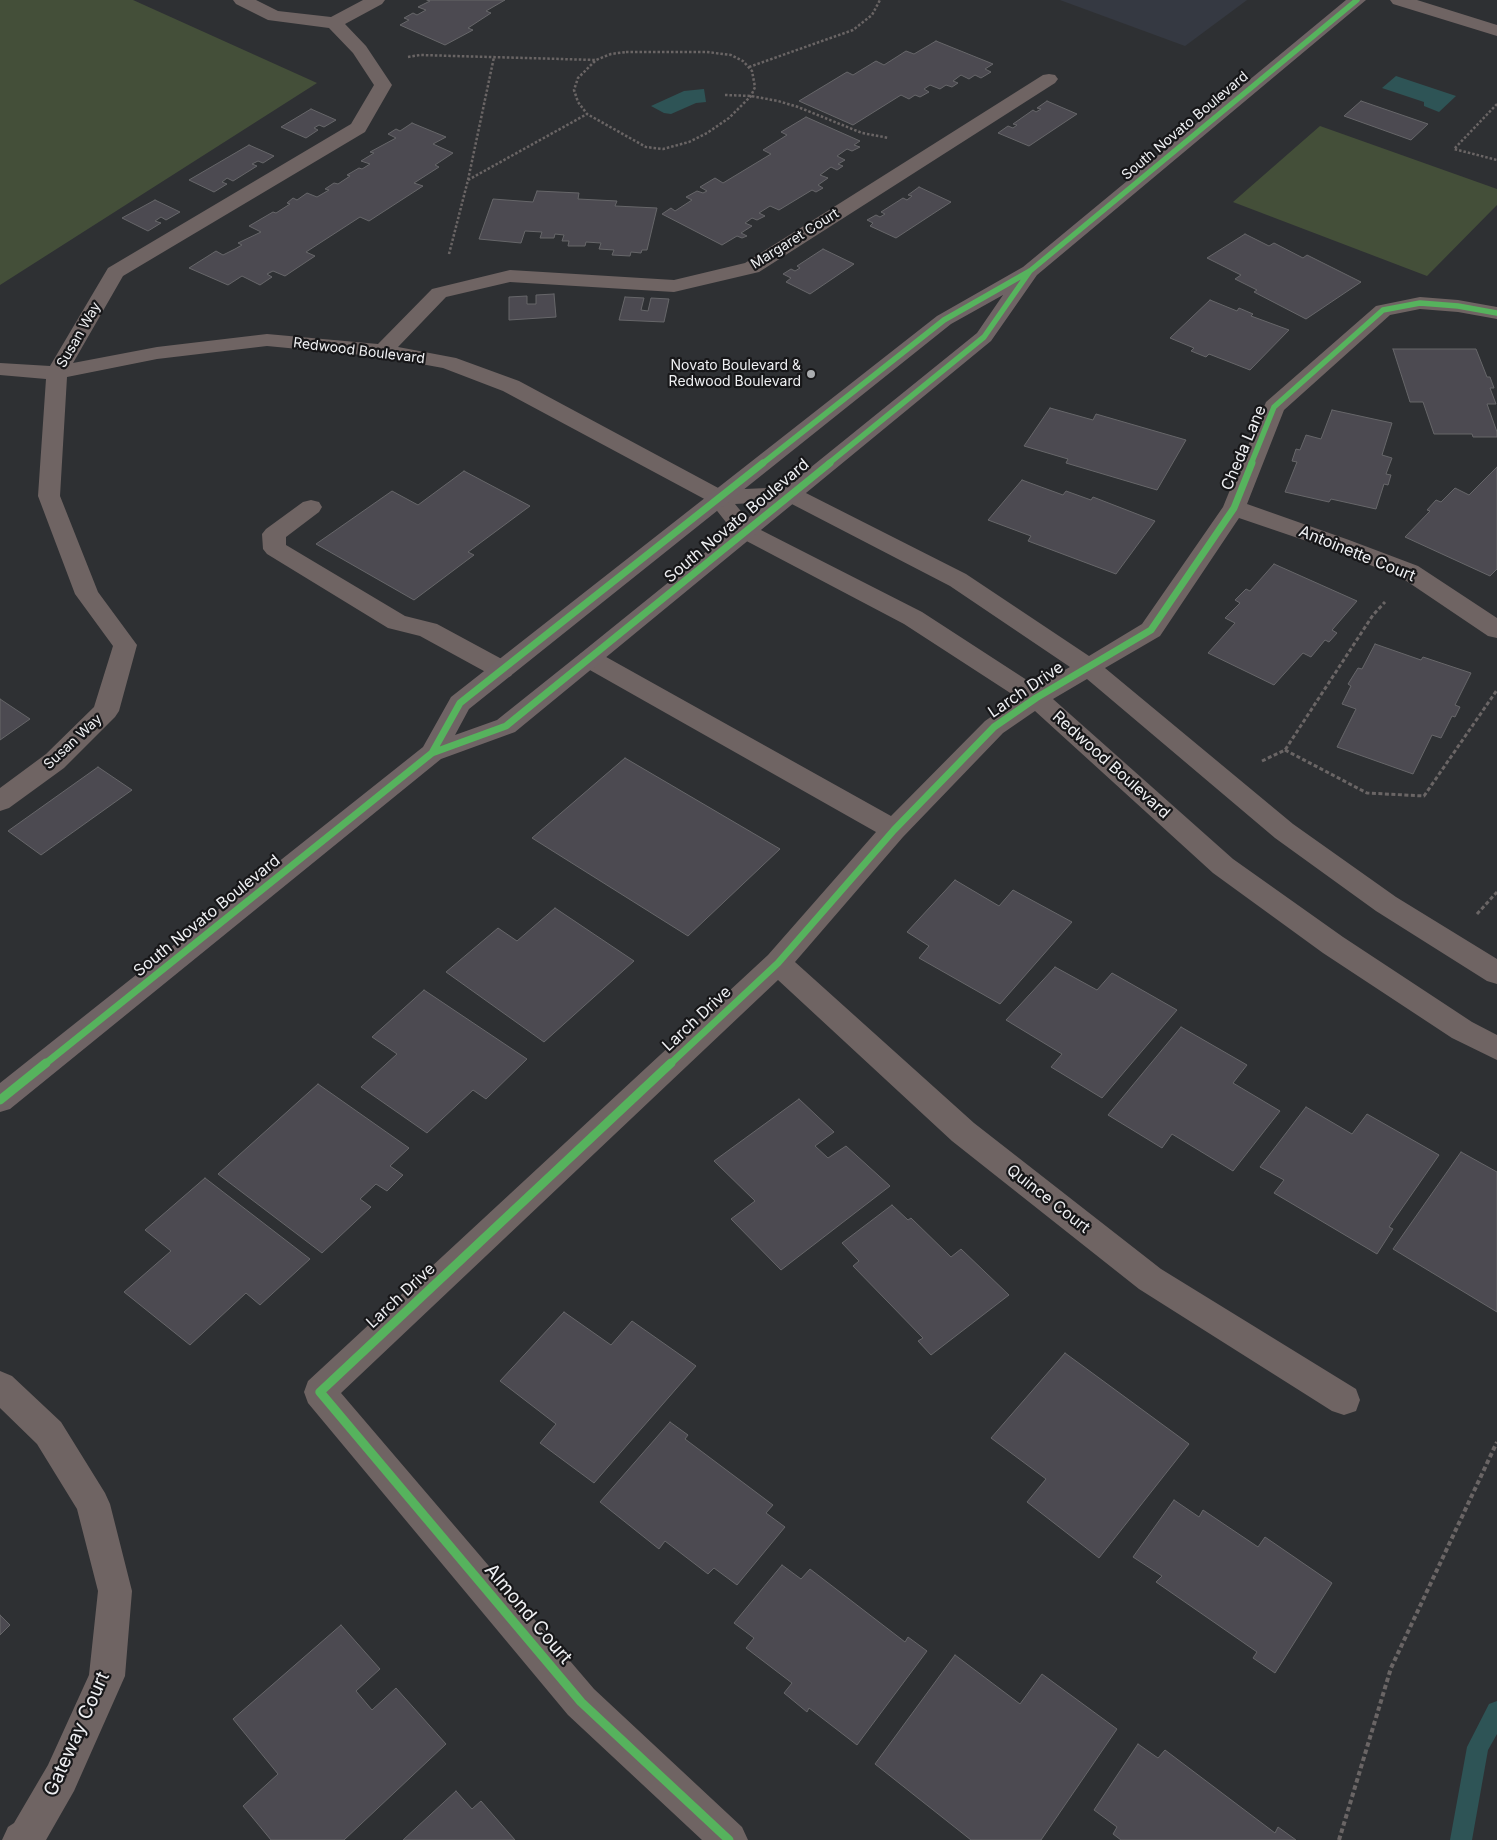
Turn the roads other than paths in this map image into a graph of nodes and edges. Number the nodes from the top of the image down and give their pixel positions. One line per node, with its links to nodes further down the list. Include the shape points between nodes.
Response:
1 (242, 0): 5 (street, via 274,16)
2 (376, 0): 5 (street)
3 (1357, 0): 8 (main road, South Novato Boulevard)
4 (1399, 0): 6 (street)
5 (334, 23): 12 (street, Susan Way, via 360,50 383,85 358,128 115,272)
6 (1497, 31)
7 (1049, 80): 10 (street, Margaret Court, via 752,268 674,286 510,276 439,293)
8 (1030, 272): 13 (main road, South Novato Boulevard, via 984,337); 14 (main road, South Novato Boulevard, via 944,320)
9 (1497, 313): 16 (street, Cheda Lane, via 1420,303 1383,310 1274,407)
10 (382, 351): 12 (street, Redwood Boulevard, via 267,340 156,353); 14 (street, Redwood Boulevard, via 448,363 511,386)
11 (0, 369): 12 (street, Redwood Boulevard)
12 (57, 373): 24 (street, Susan Way, via 49,496 87,594 125,645 106,711 55,760)
13 (790, 494): 14 (street); 17 (main road, South Novato Boulevard); 20 (street, via 958,580)
14 (718, 497): 17 (street, Redwood Boulevard); 21 (main road, South Novato Boulevard)
15 (311, 507): 21 (street, via 274,534 275,550 397,622 428,630)
16 (1234, 508): 18 (street, Antoinette Court, via 1410,572); 20 (street, Cheda Lane, via 1151,630)
17 (745, 531): 19 (main road, South Novato Boulevard); 22 (street, Redwood Boulevard, via 912,618)
18 (1497, 630)
19 (590, 659): 23 (main road, South Novato Boulevard, via 506,726); 25 (street)
20 (1088, 667): 22 (street, Larch Drive); 27 (street, via 1284,831 1386,904)
21 (502, 670): 23 (main road, South Novato Boulevard, via 460,703)
22 (1036, 698): 25 (street, Larch Drive, via 994,727); 28 (street, Redwood Boulevard, via 1223,866 1341,950 1462,1030)
23 (432, 753): 29 (main road, South Novato Boulevard)
24 (0, 801)
25 (894, 830): 26 (street, Larch Drive)
26 (778, 962): 31 (street, Larch Drive); 32 (street, Quince Court, via 963,1132 1142,1273)
27 (1497, 973)
28 (1497, 1048)
29 (0, 1100)
30 (0, 1386): 33 (street, Gateway Court, via 50,1433 92,1504 114,1591 107,1676 61,1778)
31 (320, 1392): 34 (street, Almond Court, via 581,1702)
32 (1344, 1400)
33 (26, 1838)
34 (729, 1840)

